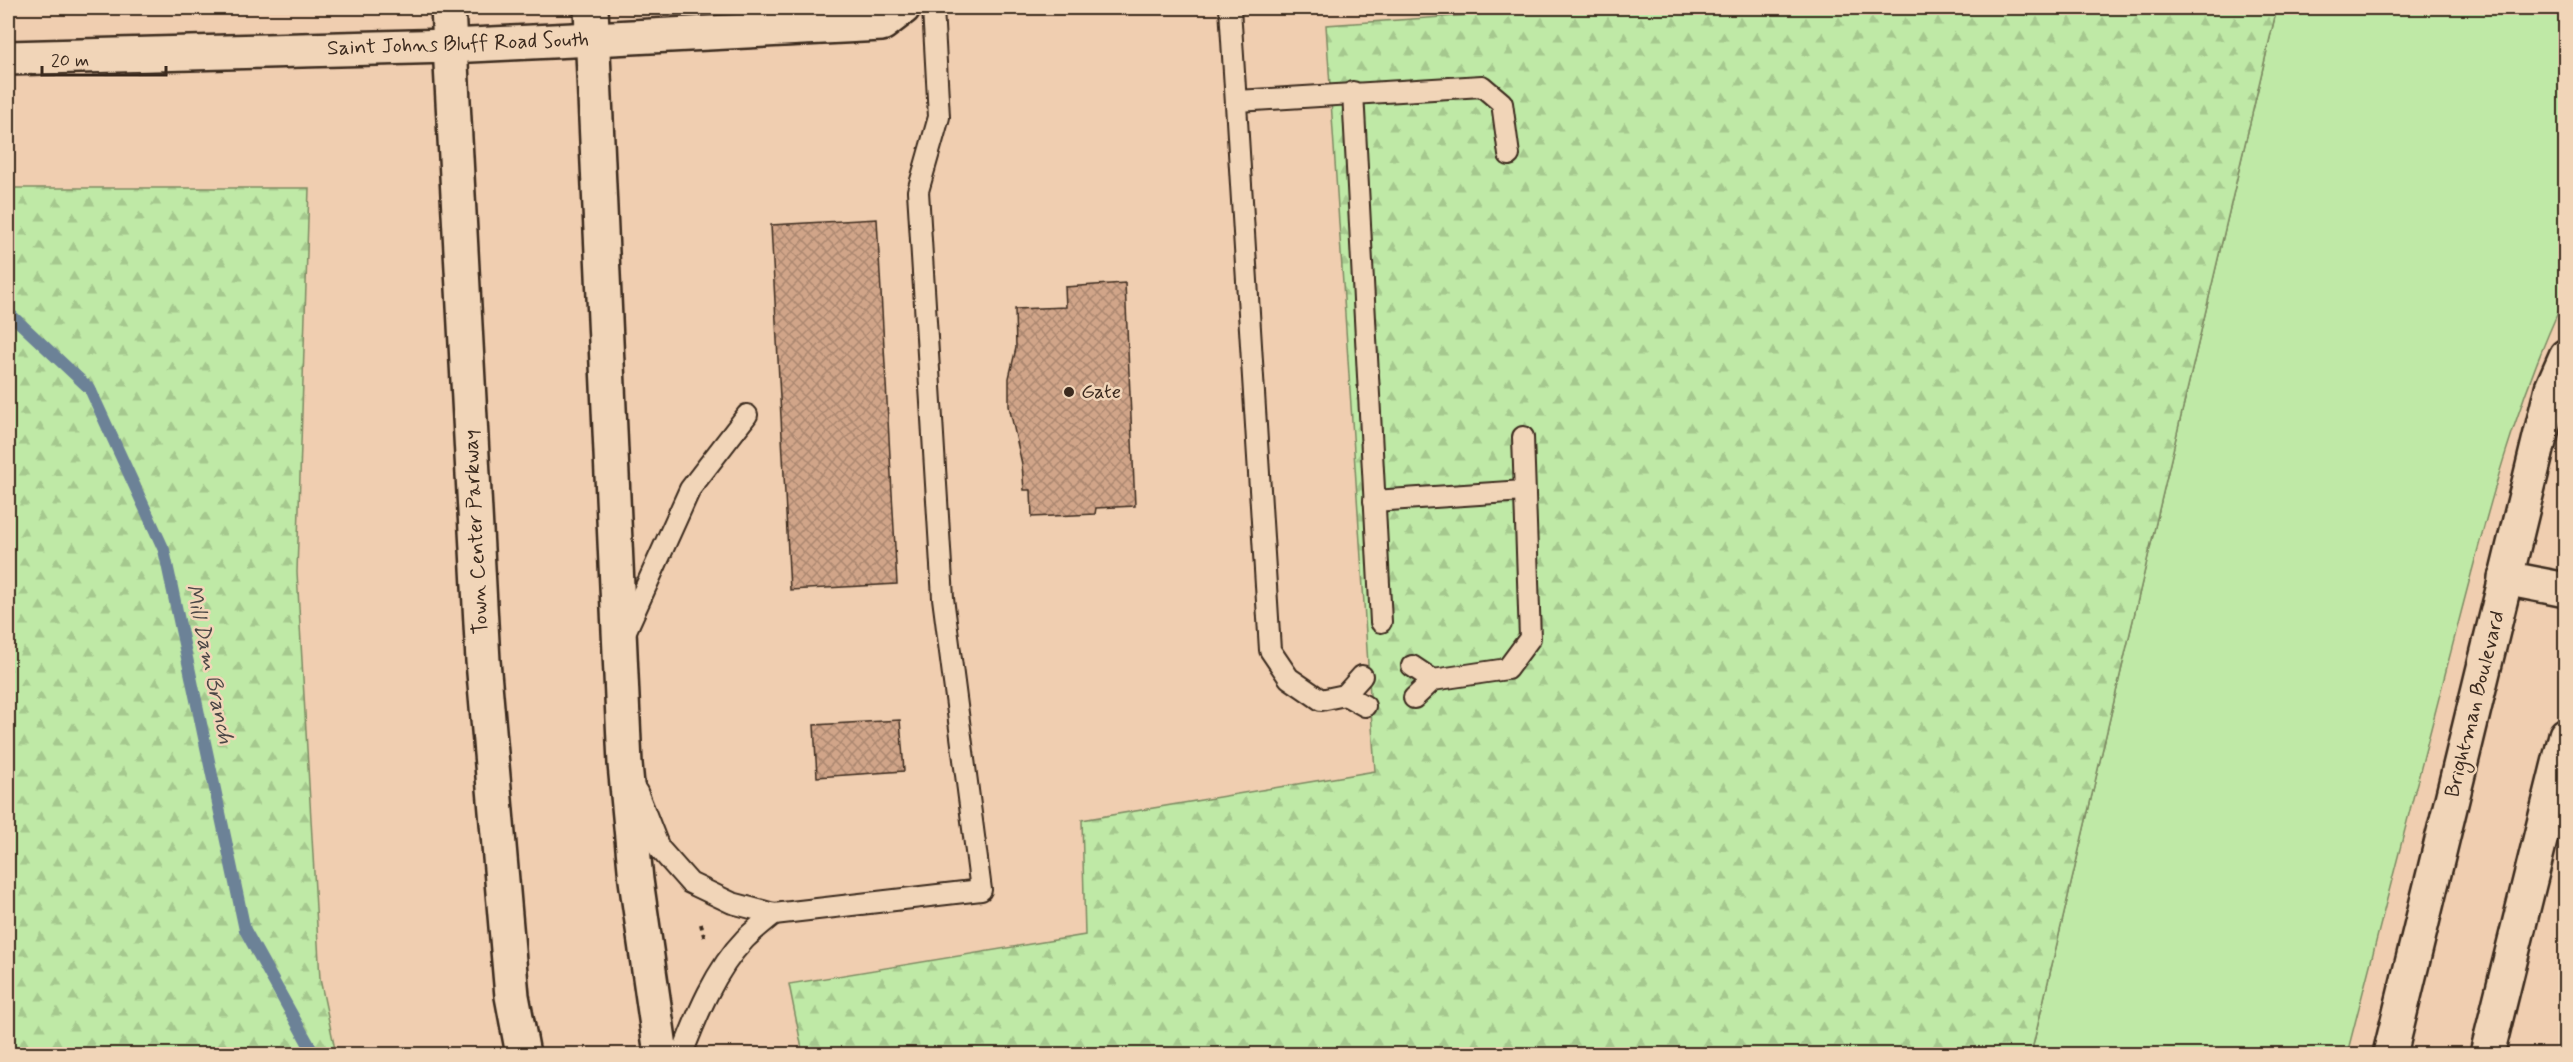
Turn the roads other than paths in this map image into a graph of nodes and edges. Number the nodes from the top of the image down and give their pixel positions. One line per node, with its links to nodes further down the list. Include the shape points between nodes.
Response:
1 (448, 8): 6 (main road, Town Center Parkway)
2 (903, 8): 5 (main road, Saint Johns Bluff Road South, via 882,24)
3 (933, 8): 28 (lane, via 939,117 918,191 944,598 981,890)
4 (1230, 8): 9 (lane)
5 (592, 23): 6 (main road, Saint Johns Bluff Road South); 19 (main road)
6 (450, 46): 7 (main road, Saint Johns Bluff Road South); 29 (main road, Town Center Parkway, via 483,661 512,996)
7 (8, 58)
8 (1353, 92): 9 (lane); 10 (lane, via 1482,86 1502,103); 15 (lane)
9 (1237, 101): 23 (lane, via 1270,650 1289,678 1322,700)
10 (1509, 155)
11 (2565, 356): 16 (main road, Brightman Boulevard, via 2552,388)
12 (747, 415): 19 (lane, via 690,489)
13 (1522, 437): 14 (lane)
14 (1524, 491): 15 (lane); 22 (lane, via 1530,638 1507,669)
15 (1374, 501): 18 (lane)
16 (2505, 578): 17 (main road); 32 (main road, Brightman Boulevard)
17 (2565, 590)
18 (1381, 622)
19 (620, 646): 27 (main road)
20 (1412, 666): 22 (lane)
21 (1362, 676): 23 (lane)
22 (1433, 680): 24 (lane)
23 (1345, 695): 25 (lane)
24 (1414, 698)
25 (1365, 706)
26 (2565, 735): 33 (main road)
27 (626, 764): 28 (lane, via 659,848 690,883 732,903); 30 (main road, via 636,880)
28 (774, 914): 31 (lane, via 744,940 719,975)
29 (523, 1054)
30 (661, 1054)
31 (682, 1054)
32 (2390, 1054)
33 (2487, 1054)

